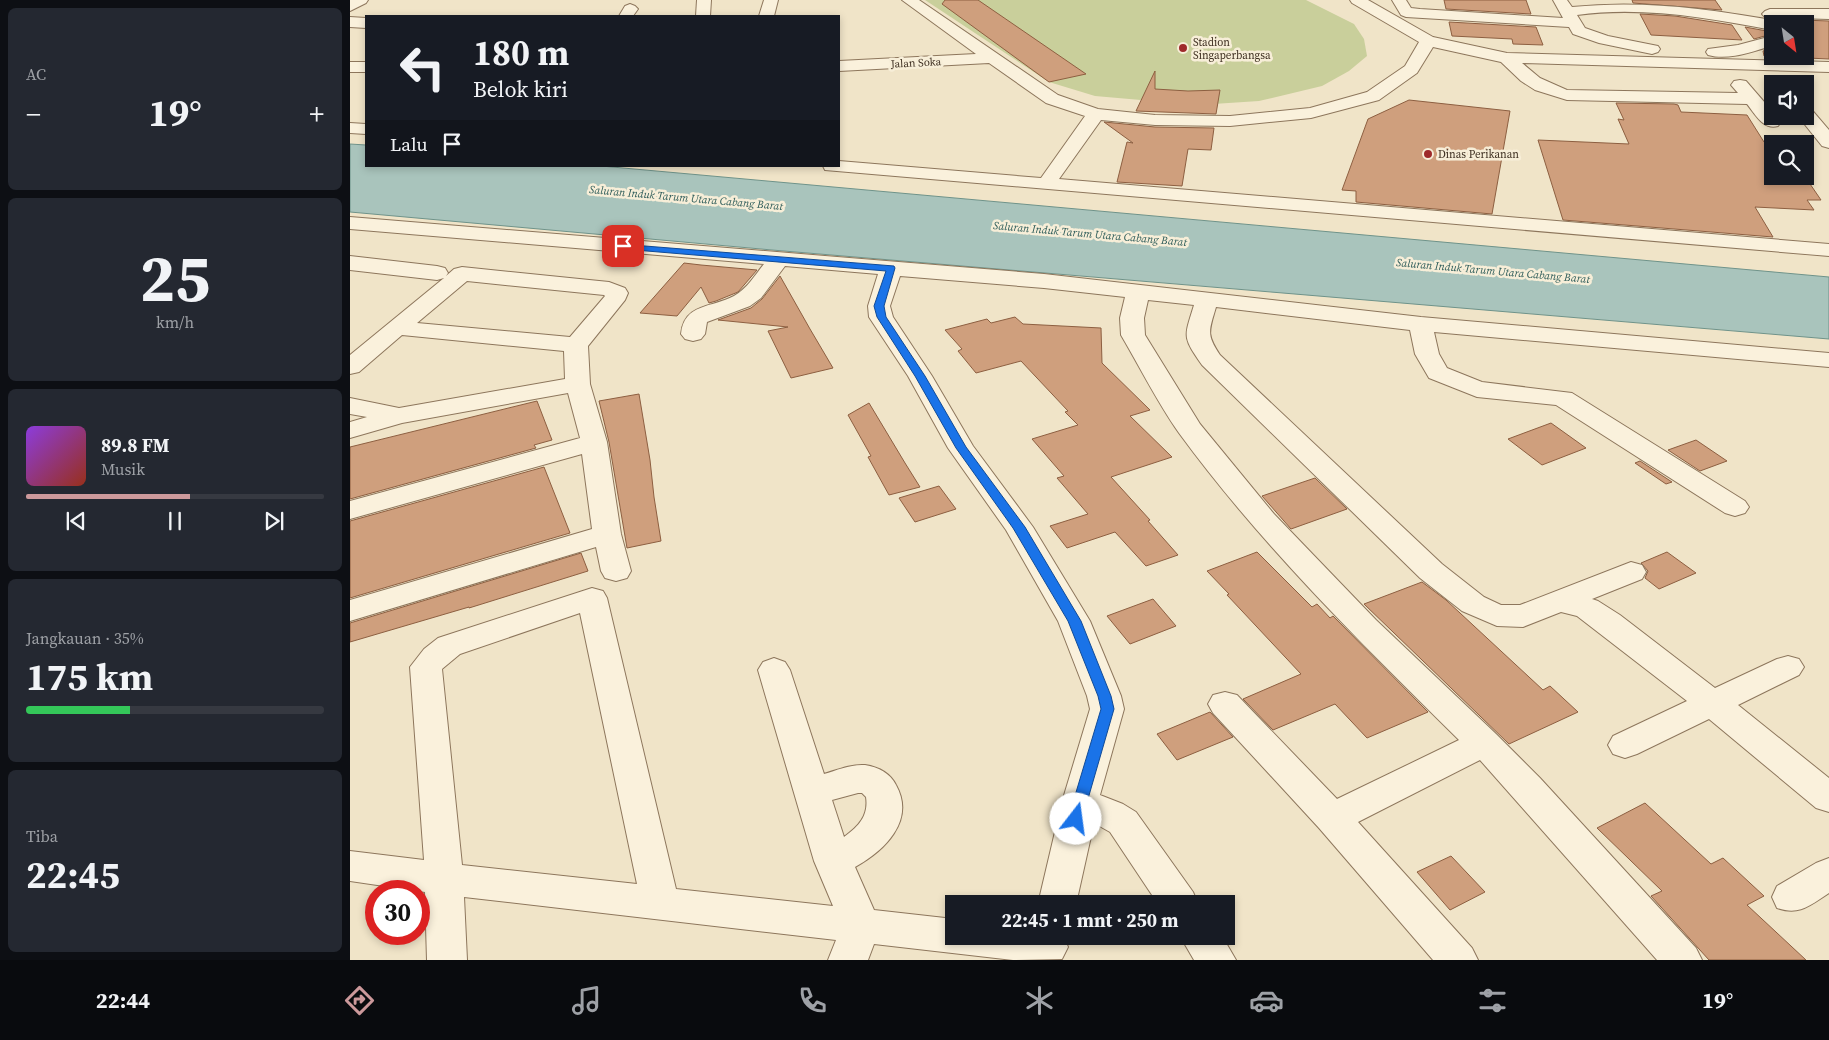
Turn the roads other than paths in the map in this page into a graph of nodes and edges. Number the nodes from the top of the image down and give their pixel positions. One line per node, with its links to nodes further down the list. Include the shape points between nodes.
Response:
1 (361, 0): 8 (street)
2 (704, 0): 11 (street)
3 (772, 0): 12 (street)
4 (909, 0): 20 (street)
5 (1357, 0): 18 (street)
6 (1399, 0): 9 (street, via 1406,12 1420,14)
7 (1759, 0): 13 (street)
8 (350, 6)
9 (1567, 12): 15 (street, via 1604,6 1649,6); 19 (street, via 1578,30 1638,47 1708,52 1738,50)
10 (1829, 14): 14 (street)
11 (703, 15)
12 (768, 15)
13 (1769, 15)
14 (1814, 16)
15 (1764, 20)
16 (350, 22): 17 (street)
17 (365, 23)
18 (1428, 41): 21 (street); 31 (street, via 1410,69 1372,96 1311,113 1230,121 1155,120)
19 (1764, 43)
20 (992, 58): 23 (street, Jalan Soka); 31 (street, via 1052,99)
21 (1507, 58): 22 (street); 29 (street, via 1526,78 1552,92 1567,95)
22 (1723, 65): 24 (street); 29 (street)
23 (840, 66)
24 (1767, 66): 27 (street); 28 (street)
25 (350, 67): 26 (street)
26 (365, 67)
27 (1829, 68)
28 (1774, 75)
29 (1751, 99): 30 (street)
30 (1764, 113)
31 (1096, 114): 37 (street)
32 (1814, 124): 35 (street)
33 (350, 128): 34 (street)
34 (365, 129)
35 (1829, 142)
36 (840, 167): 37 (street)
37 (1046, 184): 40 (street)
38 (350, 223): 39 (street)
39 (390, 226): 41 (street); 42 (street)
40 (1825, 246)
41 (350, 253)
42 (778, 260): 44 (street); 50 (street, via 753,293 742,301 699,317)
43 (350, 263): 45 (street)
44 (891, 268): 46 (street); 74 (street, via 879,306 882,317 961,448 1019,527 1074,621 1104,696 1108,709)
45 (437, 273)
46 (1138, 292): 47 (street); 70 (street, via 1132,318 1133,335 1189,428 1264,520 1365,628)
47 (1207, 300): 48 (street); 64 (street, via 1198,340 1212,360 1431,571 1473,604 1497,615 1523,616)
48 (1421, 324): 52 (street); 59 (street, via 1427,354 1438,373 1477,389 1563,398)
49 (398, 328): 51 (street); 51 (street, via 462,274 609,289 617,293); 53 (street)
50 (693, 334)
51 (576, 345): 54 (street)
52 (1829, 360)
53 (350, 367)
54 (578, 384): 56 (street); 58 (street)
55 (350, 406): 56 (street)
56 (398, 416): 57 (street)
57 (350, 430)
58 (594, 442): 60 (street); 61 (street)
59 (1735, 507)
60 (350, 510)
61 (607, 534): 62 (street); 65 (street)
62 (616, 572)
63 (1631, 572): 64 (street)
64 (1558, 601): 69 (street, via 1595,613)
65 (350, 611)
66 (1788, 667): 69 (street)
67 (774, 670): 72 (street)
68 (1225, 704): 75 (street)
69 (1712, 704): 71 (street); 73 (street)
70 (1484, 743): 75 (street); 92 (street)
71 (1625, 745)
72 (812, 793): 76 (street); 76 (street, via 867,778 876,783 884,797 881,822 873,835)
73 (1829, 798)
74 (1080, 802): 80 (street); 81 (street, via 1123,822)
75 (1332, 818): 91 (street)
76 (833, 861): 85 (street)
77 (350, 866): 79 (street)
78 (1829, 874): 82 (street)
79 (444, 879): 83 (street); 83 (street, via 426,667 449,646 592,598); 89 (street)
80 (1058, 895)
81 (1173, 895)
82 (1791, 898)
83 (660, 903): 85 (street)
84 (945, 937): 85 (street)
85 (855, 943)
86 (1025, 945): 88 (street)
87 (1206, 945): 90 (street)
88 (1048, 948)
89 (447, 960)
90 (1216, 960)
91 (1458, 960)
92 (1682, 960)

